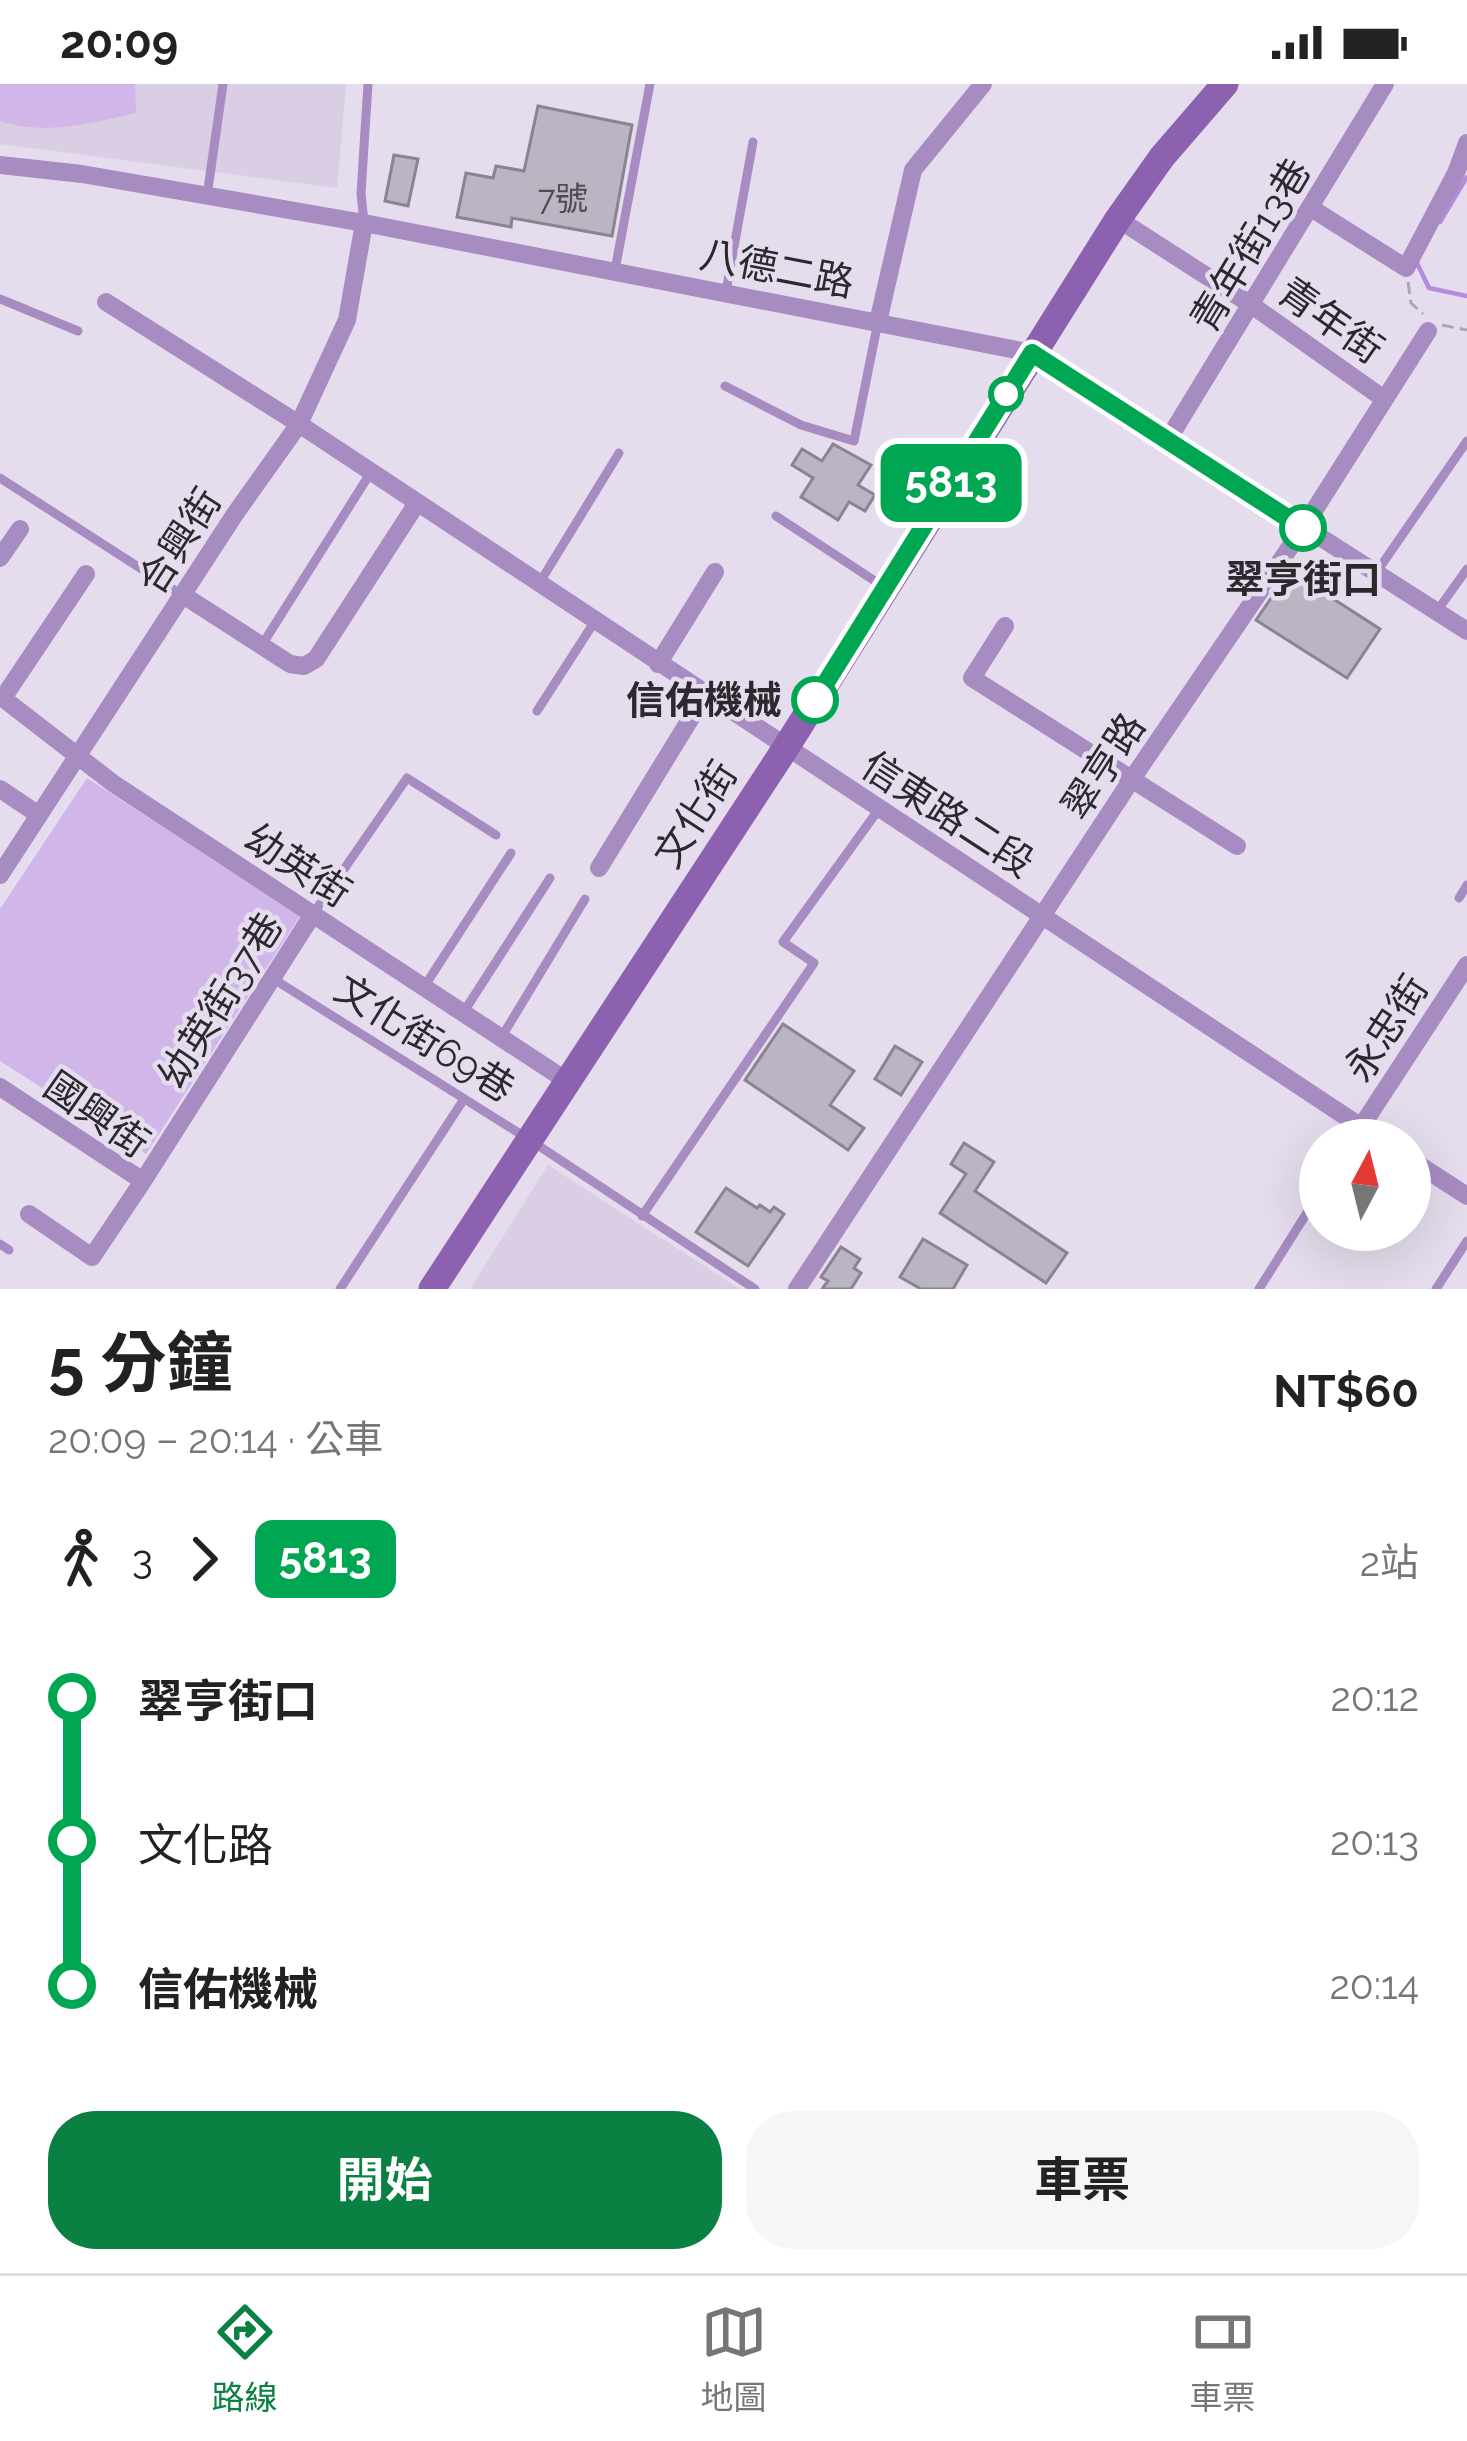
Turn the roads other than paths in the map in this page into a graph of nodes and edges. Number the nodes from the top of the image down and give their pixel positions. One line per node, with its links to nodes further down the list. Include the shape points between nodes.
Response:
1 (223, 84): 10 (lane)
2 (368, 84): 13 (lane)
3 (650, 84): 14 (lane)
4 (983, 84): 19 (street, via 913,170)
5 (1225, 84): 12 (street, 文化街)
6 (1385, 84): 11 (street, 青年街13巷)
7 (753, 142): 15 (lane)
8 (1467, 143): 11 (street, via 1406,268)
9 (0, 165): 10 (street, 八德二路)
10 (207, 196): 13 (street, 八德二路)
11 (1311, 208): 18 (street, 青年街13巷)
12 (1118, 219): 18 (street, 青年街); 22 (street, 文化街)
13 (364, 223): 14 (street, 八德二路); 25 (street, 合興街, via 347,320)
14 (615, 270): 15 (street, 八德二路)
15 (726, 291): 19 (street, 八德二路)
16 (0, 299): 21 (lane)
17 (106, 302): 25 (street, 信東路二段)
18 (1252, 306): 24 (street, 青年街); 26 (street, 青年街13巷)
19 (878, 322): 22 (street, 八德二路); 23 (lane, via 854,441 801,425)
20 (1430, 326): 24 (street, 翠亨路)
21 (78, 332)
22 (1032, 353): 26 (street, 八德二路); 41 (street, 文化街)
23 (725, 386)
24 (1384, 399): 33 (street, 翠亨路)
25 (299, 424): 29 (street, 信東路二段); 42 (street, 合興街)
26 (1169, 438): 33 (street, 八德二路)
27 (1467, 441): 38 (lane)
28 (619, 454): 40 (lane)
29 (371, 472): 31 (street, 信東路二段); 47 (lane)
30 (0, 478): 42 (lane)
31 (417, 503): 40 (street, 信東路二段); 47 (street, via 316,659 290,664)
32 (776, 516): 41 (lane)
33 (1303, 528): 38 (street, 八德二路); 54 (street, 翠亨路)
34 (20, 529): 35 (street)
35 (0, 558)
36 (1467, 569): 43 (lane)
37 (715, 572): 48 (street)
38 (1376, 573): 43 (street, 八德二路)
39 (86, 574): 50 (street)
40 (538, 584): 44 (street, 信東路二段)
41 (885, 588): 52 (street, 文化街)
42 (183, 595): 47 (street); 53 (street, 合興街)
43 (1437, 611): 46 (street, 八德二路)
44 (595, 621): 48 (street, 信東路二段); 51 (lane)
45 (1006, 626): 54 (street, via 972,678)
46 (1467, 631)
47 (262, 646)
48 (658, 664): 49 (street, 信東路二段)
49 (705, 695): 52 (street, 信東路二段); 61 (street)
50 (2, 697): 53 (street, 幼英街)
51 (537, 712)
52 (785, 749): 56 (street, 信東路二段); 74 (street, 文化街)
53 (78, 756): 57 (street, 合興街); 67 (street, 幼英街)
54 (1132, 779): 59 (street); 68 (street, 翠亨路)
55 (0, 789): 57 (street)
56 (879, 809): 68 (street, 信東路二段); 84 (lane, via 783,942 814,963)
57 (39, 815): 62 (street, 合興街)
58 (496, 836): 67 (lane, via 407,778)
59 (1237, 846)
60 (511, 853): 71 (lane)
61 (599, 868)
62 (0, 875)
63 (550, 878): 72 (lane)
64 (1467, 885): 65 (lane)
65 (1460, 898)
66 (585, 899): 73 (lane)
67 (313, 914): 70 (street, 幼英街37巷); 71 (street, 幼英街)
68 (1046, 916): 77 (street, 信東路二段); 90 (street, 翠亨路)
69 (1467, 965): 78 (street, 永忠街)
70 (280, 982): 76 (lane, 文化街69巷); 81 (street, 幼英街37巷)
71 (424, 987): 72 (street, 幼英街)
72 (463, 1013): 73 (street, 幼英街)
73 (501, 1038): 74 (street, 幼英街)
74 (567, 1082): 79 (street, 文化街)
75 (0, 1087): 81 (street, 國興街)
76 (464, 1099): 79 (lane, 文化街69巷); 87 (lane)
77 (1336, 1119)
78 (1367, 1119)
79 (530, 1140): 84 (lane, 文化街69巷); 88 (street, 文化街)
80 (1431, 1173): 82 (street)
81 (142, 1180): 83 (street, 國興街, via 92,1257)
82 (1467, 1196)
83 (28, 1214)
84 (642, 1216): 89 (lane, 文化街69巷)
85 (1299, 1225): 91 (lane)
86 (1467, 1241): 92 (lane)
87 (340, 1289)
88 (432, 1289)
89 (755, 1289)
90 (797, 1289)
91 (1259, 1289)
92 (1436, 1289)

